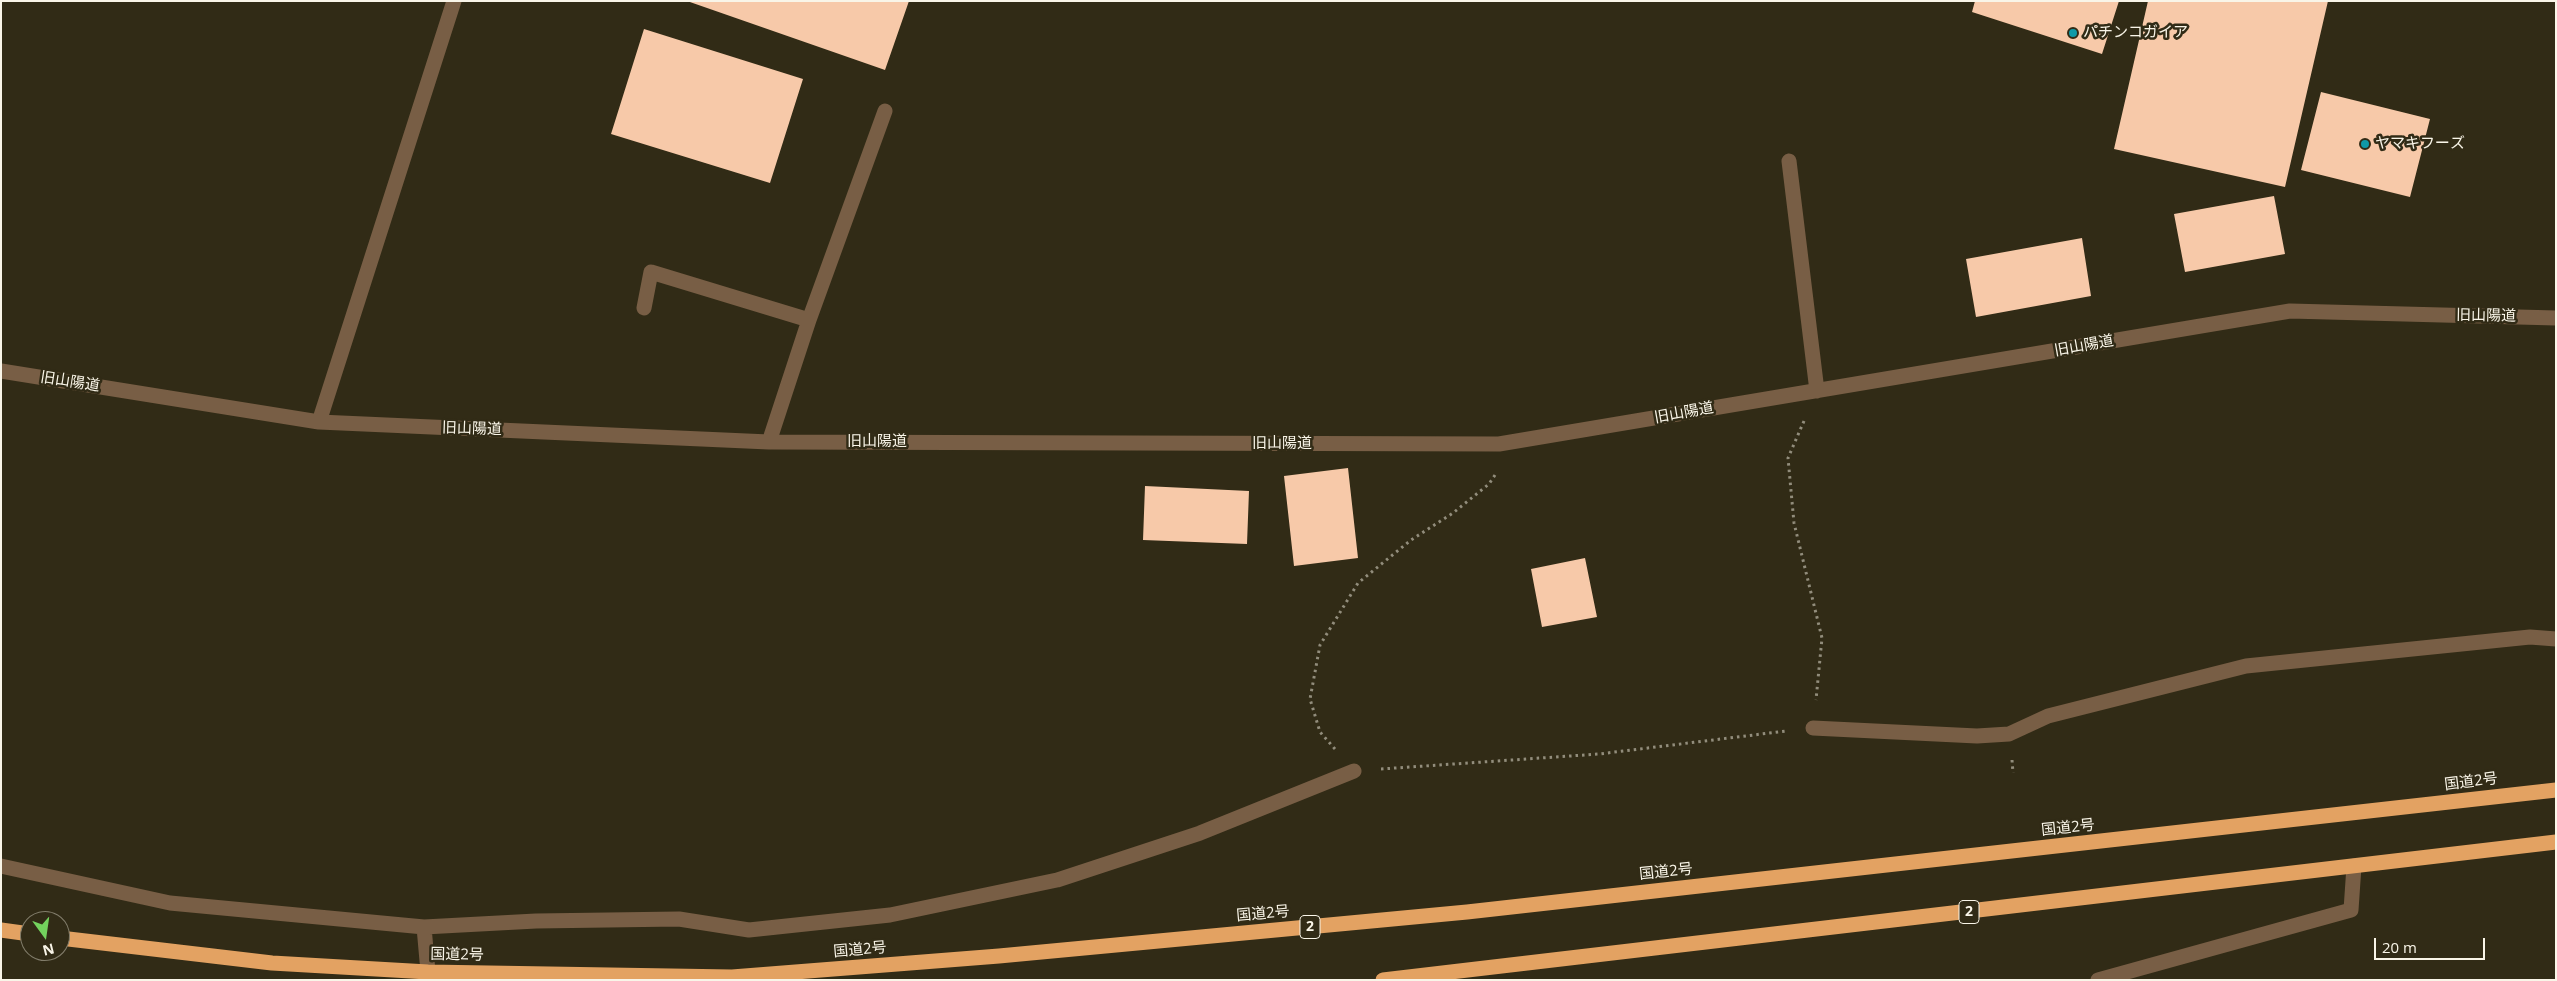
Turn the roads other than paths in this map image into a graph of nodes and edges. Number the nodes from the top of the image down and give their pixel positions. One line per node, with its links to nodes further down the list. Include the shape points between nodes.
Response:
1 (454, 1): 9 (street)
2 (885, 111): 6 (street)
3 (1789, 160): 8 (street)
4 (644, 308): 6 (street, via 651,272)
5 (2556, 318): 8 (street, 旧山陽道, via 2290,311)
6 (809, 320): 10 (street)
7 (1, 370): 9 (street, 旧山陽道)
8 (1816, 391): 10 (street, 旧山陽道, via 1499,444)
9 (319, 422): 10 (street, 旧山陽道)
10 (770, 442)
11 (2556, 639): 12 (street, via 2530,637 2246,666 2048,716 2009,734 1976,736)
12 (1814, 728)
13 (1354, 771): 18 (street, via 1200,833 1057,880 890,915 749,930 679,919)
14 (2556, 790): 22 (highway, 国道2号 / 2, via 1467,912 999,956 732,977)
15 (2556, 842): 17 (highway, 2)
16 (1, 866): 18 (street, via 170,903)
17 (2354, 866): 23 (highway, 2); 25 (street, via 2351,910)
18 (424, 927): 22 (street)
19 (1, 930): 20 (highway)
20 (20, 933)
21 (70, 939): 22 (highway, 国道2号 / 2, via 272,963)
22 (428, 972)
23 (1466, 976): 24 (highway, 2)
24 (1383, 980)
25 (2098, 980)

